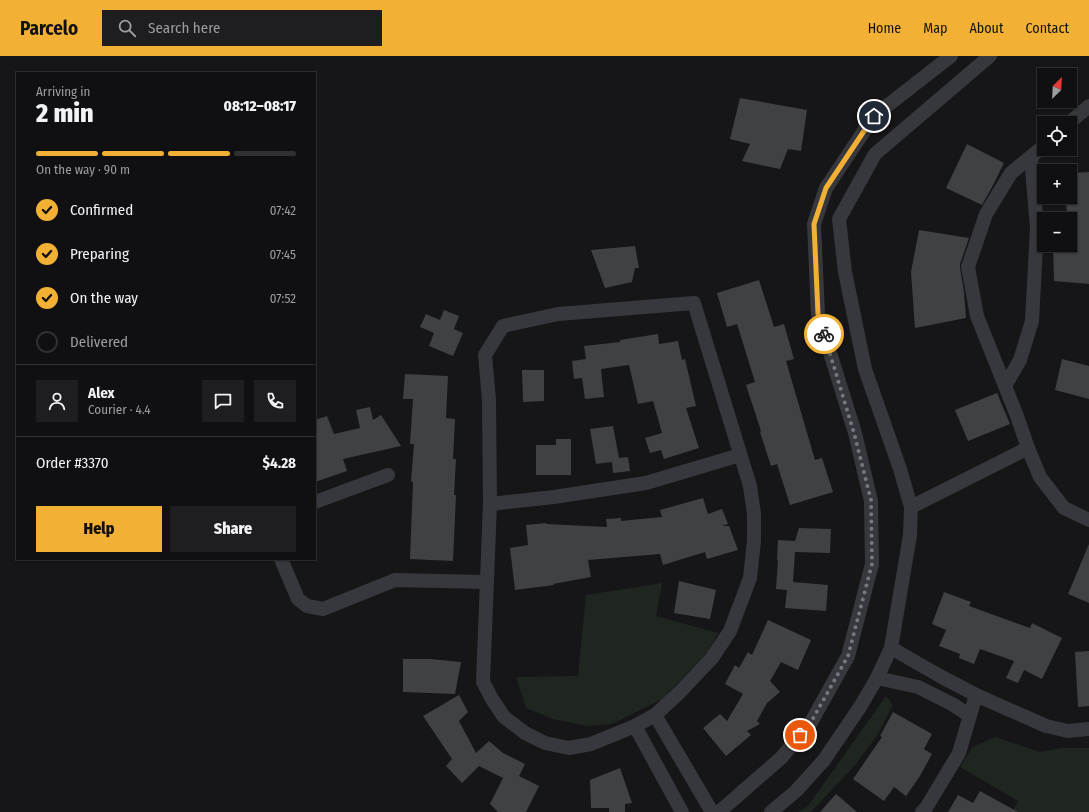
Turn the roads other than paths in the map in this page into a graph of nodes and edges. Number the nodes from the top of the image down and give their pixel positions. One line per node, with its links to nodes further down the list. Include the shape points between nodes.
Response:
1 (951, 56): 8 (street, via 874,116 826,188)
2 (990, 56): 7 (street, via 875,154)
3 (1089, 106): 4 (street)
4 (1077, 116)
5 (1037, 152): 6 (street)
6 (1030, 157): 9 (street, via 1037,228 1032,321 1020,360); 9 (street, via 1011,173 986,214 968,267 977,316)
7 (839, 219): 8 (street); 15 (street, via 845,272 865,369)
8 (814, 224): 28 (street, via 818,314 854,433 871,500 872,564 848,656 810,724 782,758)
9 (1005, 386): 10 (street)
10 (1028, 448): 15 (street); 16 (street, via 1040,477 1064,508)
11 (740, 455): 14 (street, via 646,483); 14 (street, via 694,303 558,314 503,326 485,355 490,400); 22 (street, via 750,486 754,514 750,578 730,631 712,658)
12 (388, 475): 13 (street)
13 (316, 502)
14 (490, 504): 18 (street)
15 (911, 507): 19 (street, via 910,535)
16 (1089, 520)
17 (281, 560): 18 (street, via 298,599 307,606 323,609 395,580)
18 (486, 582): 24 (street, via 483,682 504,717 525,733 545,743 569,748 591,744)
19 (891, 648): 20 (street); 21 (street)
20 (877, 678): 23 (street, via 918,688); 29 (street, via 860,708 824,760 796,791)
21 (976, 695): 23 (street); 25 (street, via 1046,726 1068,731)
22 (655, 714): 24 (street); 27 (street)
23 (969, 715): 30 (street, via 959,753)
24 (635, 726): 26 (street)
25 (1089, 729)
26 (682, 812)
27 (712, 812)
28 (719, 812)
29 (771, 812)
30 (922, 812)

